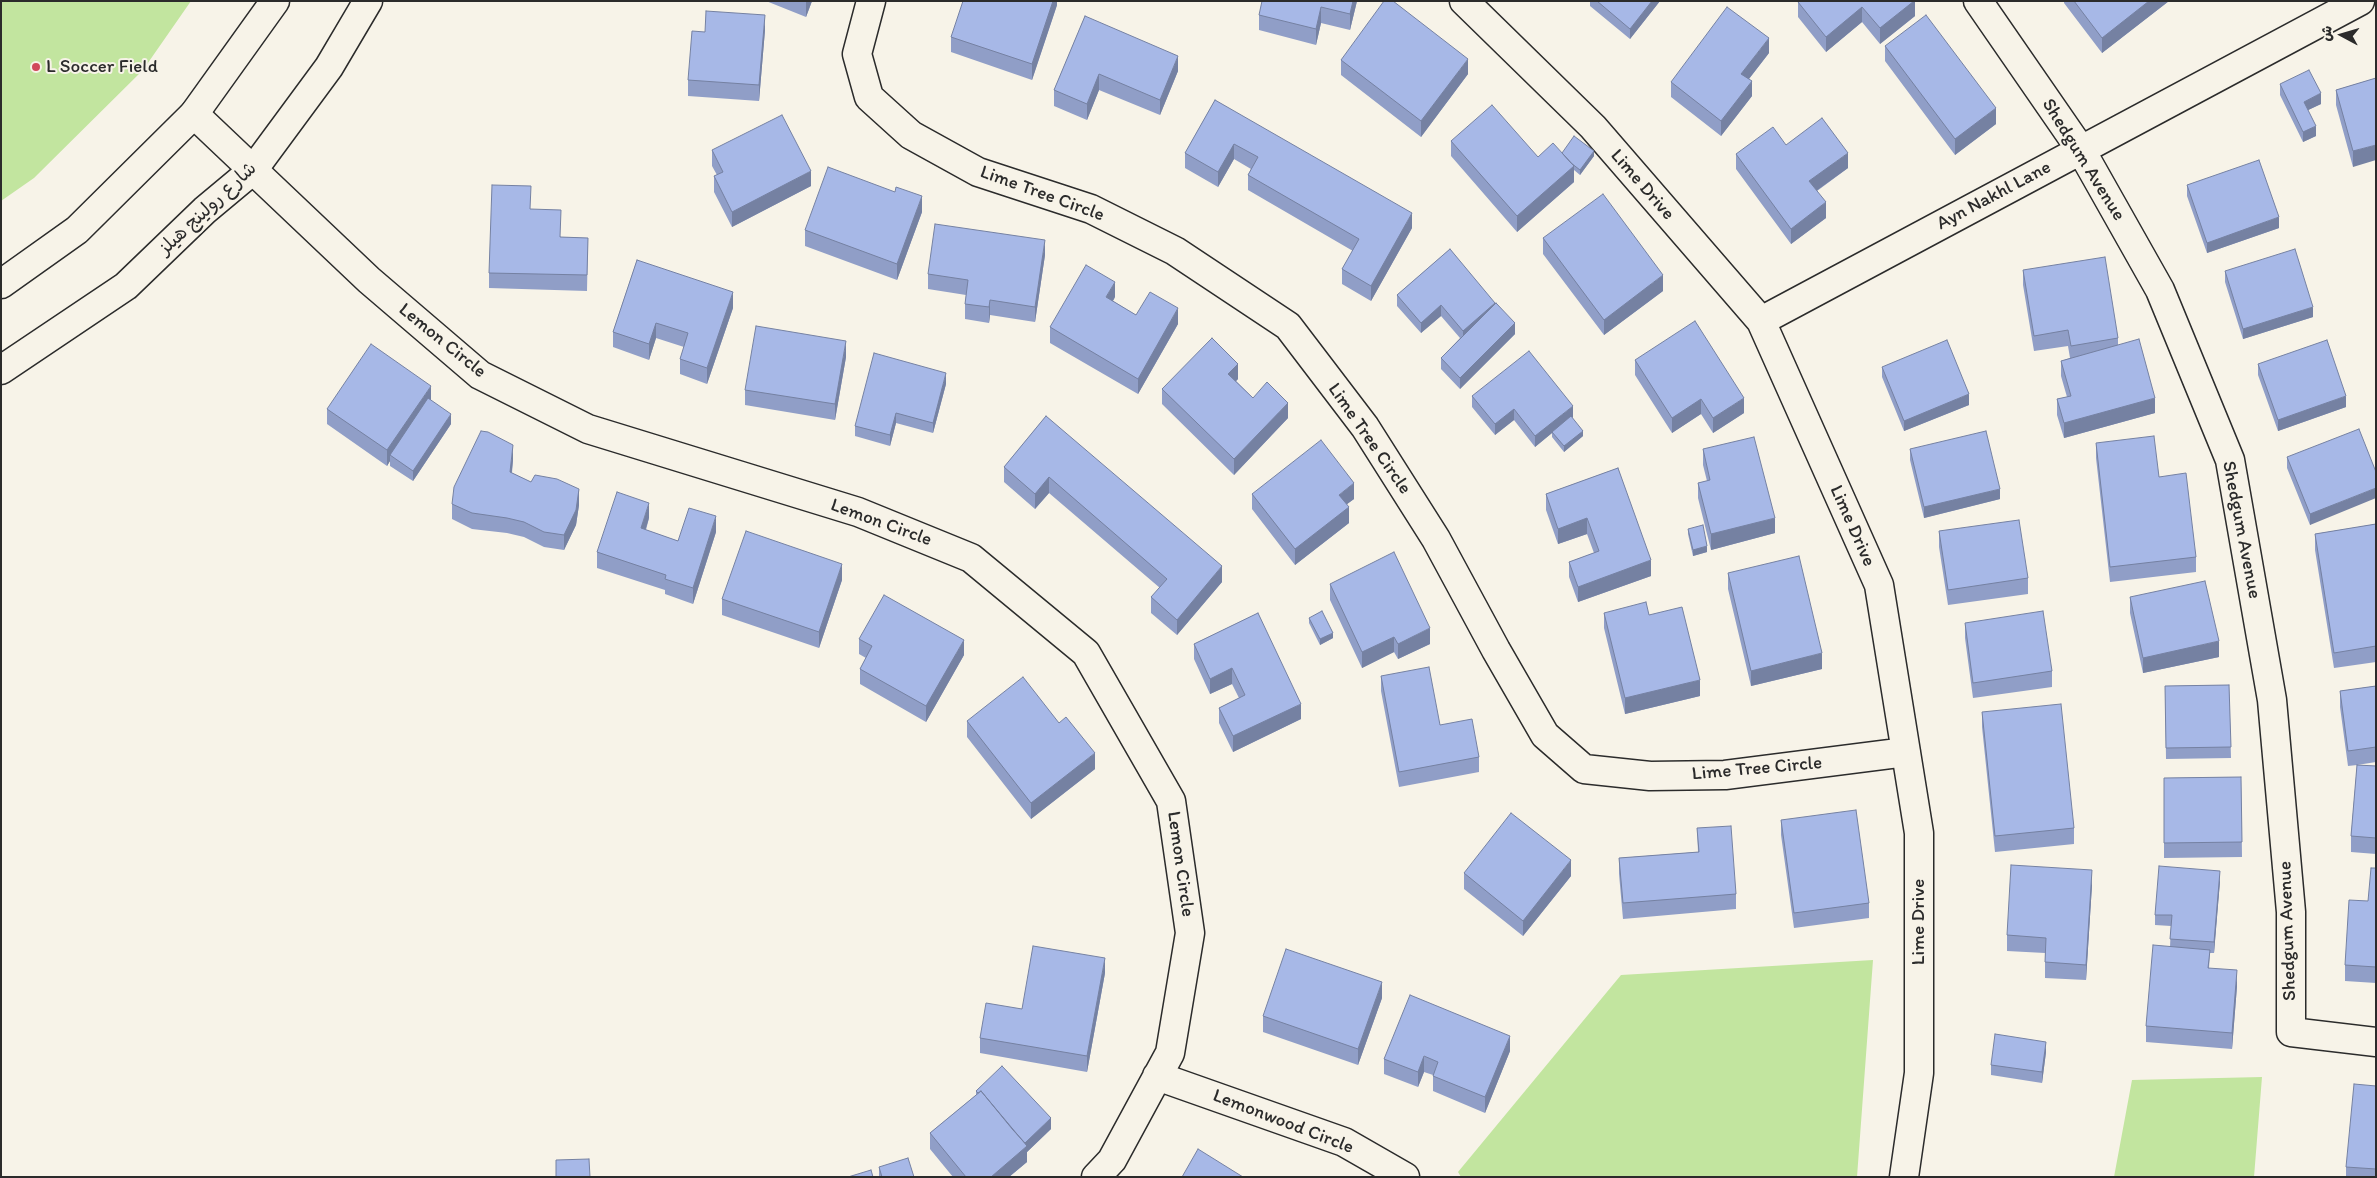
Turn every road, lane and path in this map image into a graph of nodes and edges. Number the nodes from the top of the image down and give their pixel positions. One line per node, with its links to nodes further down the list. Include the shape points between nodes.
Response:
1 (275, 1): 7 (street)
2 (368, 1): 9 (street, شارع رولينج هيلز, via 329,67)
3 (871, 1): 13 (street, Lime Tree Circle, via 856,54 869,97 911,135 978,172 1091,209 1174,251 1288,326 1364,427 1436,539 1545,735 1584,769 1650,776 1725,775)
4 (1464, 1): 11 (street, Lime Drive, via 1592,127)
5 (1978, 1): 8 (street, Shedgum Avenue)
6 (2360, 1): 8 (street, Ayn Nakhl Lane)
7 (194, 114): 9 (street, Lemon Circle); 10 (street, via 78,230)
8 (2081, 150): 11 (street, Ayn Nakhl Lane); 14 (street, Shedgum Avenue, via 2160,290 2230,460 2272,700 2291,912 2291,1032)
9 (253, 170): 12 (street, شارع رولينج هيلز, via 205,210 126,286); 15 (street, Lemon Circle, via 369,280 480,375 588,429 858,512 971,558 1086,653 1171,801 1190,933)
10 (1, 284)
11 (1761, 321): 13 (street, Lime Drive, via 1879,586)
12 (1, 370)
13 (1906, 752): 20 (street, Lime Drive, via 1920,833 1919,1073)
14 (2376, 1042)
15 (1170, 1053): 16 (street, Lemon Circle); 17 (street)
16 (1157, 1076): 17 (street, Lemonwood Circle); 18 (street, Lemon Circle, via 1112,1160)
17 (1185, 1086): 19 (street, Lemonwood Circle, via 1344,1142)
18 (1096, 1177)
19 (1405, 1177)
20 (1904, 1177)

